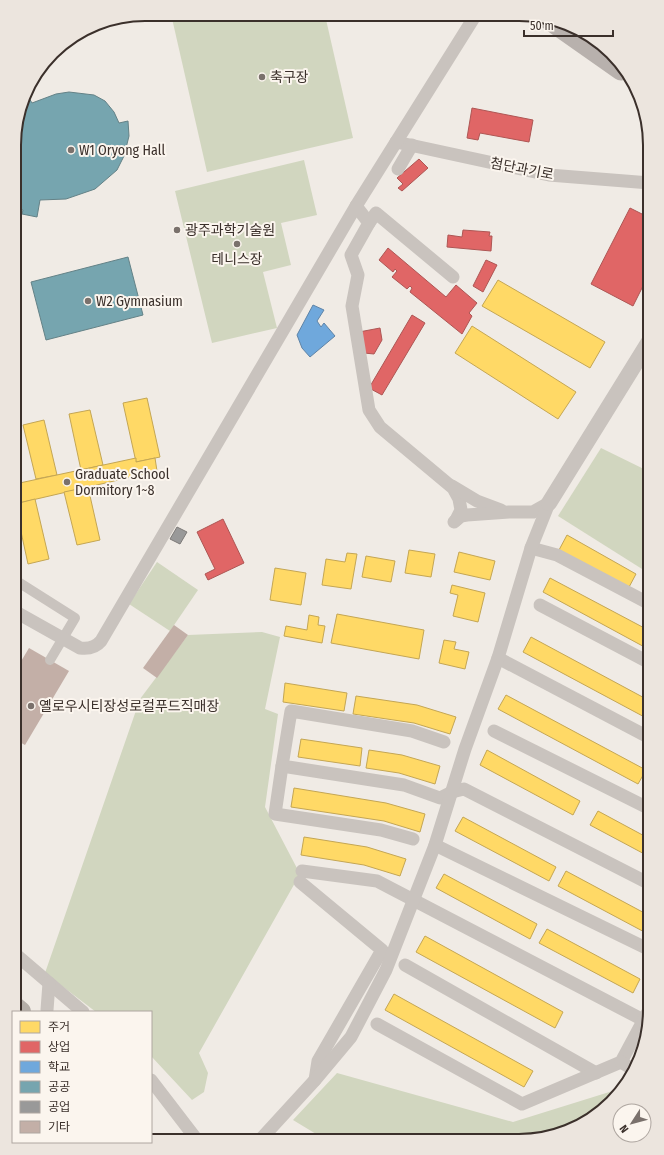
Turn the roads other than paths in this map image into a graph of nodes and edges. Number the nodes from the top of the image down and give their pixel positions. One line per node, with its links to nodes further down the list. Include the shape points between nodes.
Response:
1 (472, 21): 4 (street)
2 (562, 29): 3 (main road)
3 (612, 64)
4 (396, 142): 5 (street, 첨단과기로); 8 (street)
5 (412, 145): 6 (street); 7 (street, 첨단과기로, via 549,175)
6 (398, 169)
7 (643, 182)
8 (356, 206): 9 (street); 20 (street, via 101,641 95,646 83,649)
9 (369, 224): 10 (street, via 376,213); 12 (street, via 351,255 358,275 352,306 369,410 380,427)
10 (453, 277)
11 (643, 351): 13 (street)
12 (450, 484): 14 (street, via 477,501); 14 (street, via 461,504 460,514 453,523 467,515)
13 (549, 503): 14 (street, via 532,512); 15 (street)
14 (508, 512)
15 (531, 548): 17 (street, via 557,555); 21 (street)
16 (21, 584): 20 (street, via 76,618)
17 (643, 600)
18 (540, 606): 22 (street)
19 (21, 615): 20 (street)
20 (63, 639): 23 (street)
21 (498, 658): 25 (street); 28 (street)
22 (643, 659)
23 (50, 660)
24 (494, 731): 29 (street)
25 (643, 734)
26 (444, 742): 27 (street, via 412,731 291,711)
27 (282, 766): 28 (street, via 404,785 440,798); 30 (street, via 275,814 381,830)
28 (452, 792): 31 (street); 32 (street, via 464,789 474,793)
29 (643, 806)
30 (413, 839)
31 (435, 845): 33 (street); 34 (street)
32 (643, 880)
33 (415, 900): 40 (street); 46 (street, via 386,970 356,1029); 46 (street, via 378,881 301,876 382,950 318,1061)
34 (643, 947)
35 (21, 959): 37 (street)
36 (405, 965): 45 (street)
37 (48, 983): 38 (street); 39 (street)
38 (47, 1010)
39 (82, 1011)
40 (643, 1020)
41 (376, 1024): 45 (street, via 522,1104)
42 (642, 1029): 43 (street)
43 (621, 1062): 44 (street); 45 (street)
44 (629, 1067)
45 (596, 1073)
46 (315, 1080): 49 (street)
47 (152, 1081): 48 (street)
48 (192, 1134)
49 (266, 1134)

